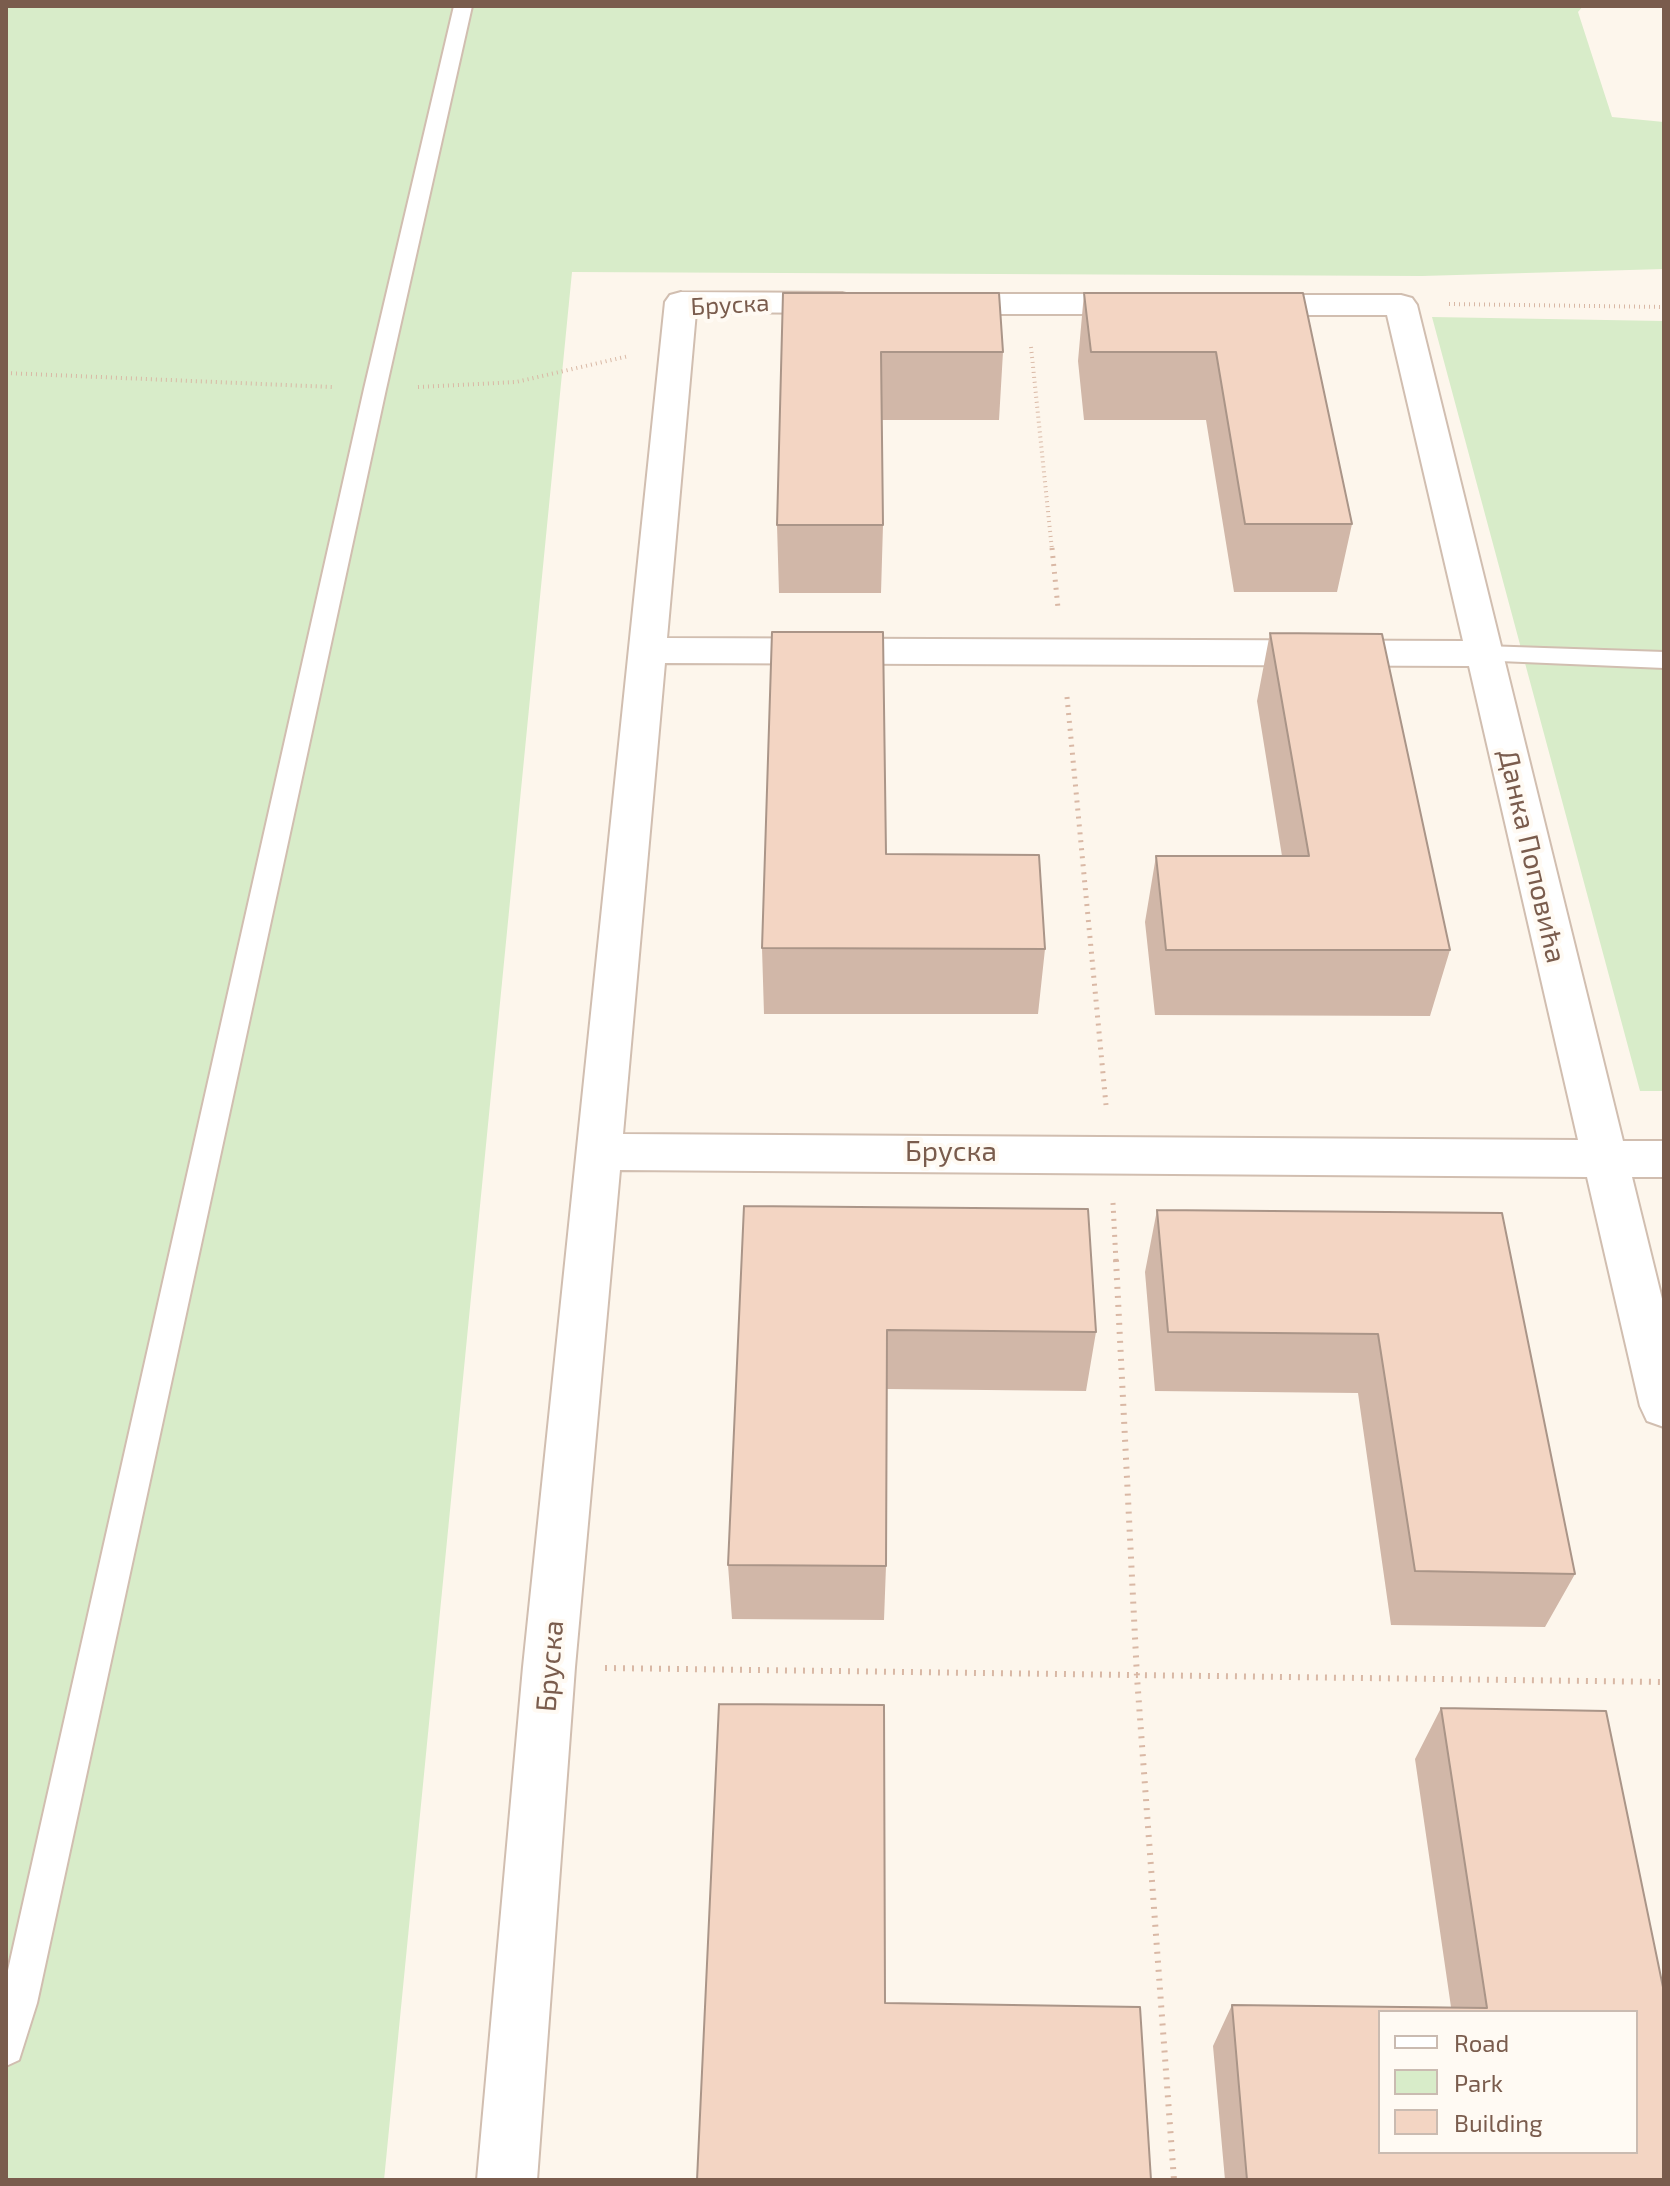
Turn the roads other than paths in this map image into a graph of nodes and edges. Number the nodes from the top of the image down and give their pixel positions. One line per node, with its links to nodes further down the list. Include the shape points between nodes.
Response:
1 (463, 6): 11 (lane)
2 (1167, 304): 4 (street, Бруска, via 681,302)
3 (1214, 305): 5 (street, Данка Поповића, via 1401,305)
4 (647, 650): 5 (street); 7 (street, Бруска)
5 (1484, 654): 6 (lane); 8 (street, Данка Поповића)
6 (1664, 660)
7 (599, 1152): 8 (street, Бруска); 12 (street, Бруска)
8 (1607, 1158): 9 (street, Бруска); 10 (street, Данка Поповића)
9 (1664, 1159)
10 (1664, 1406)
11 (6, 2047)
12 (507, 2180)

